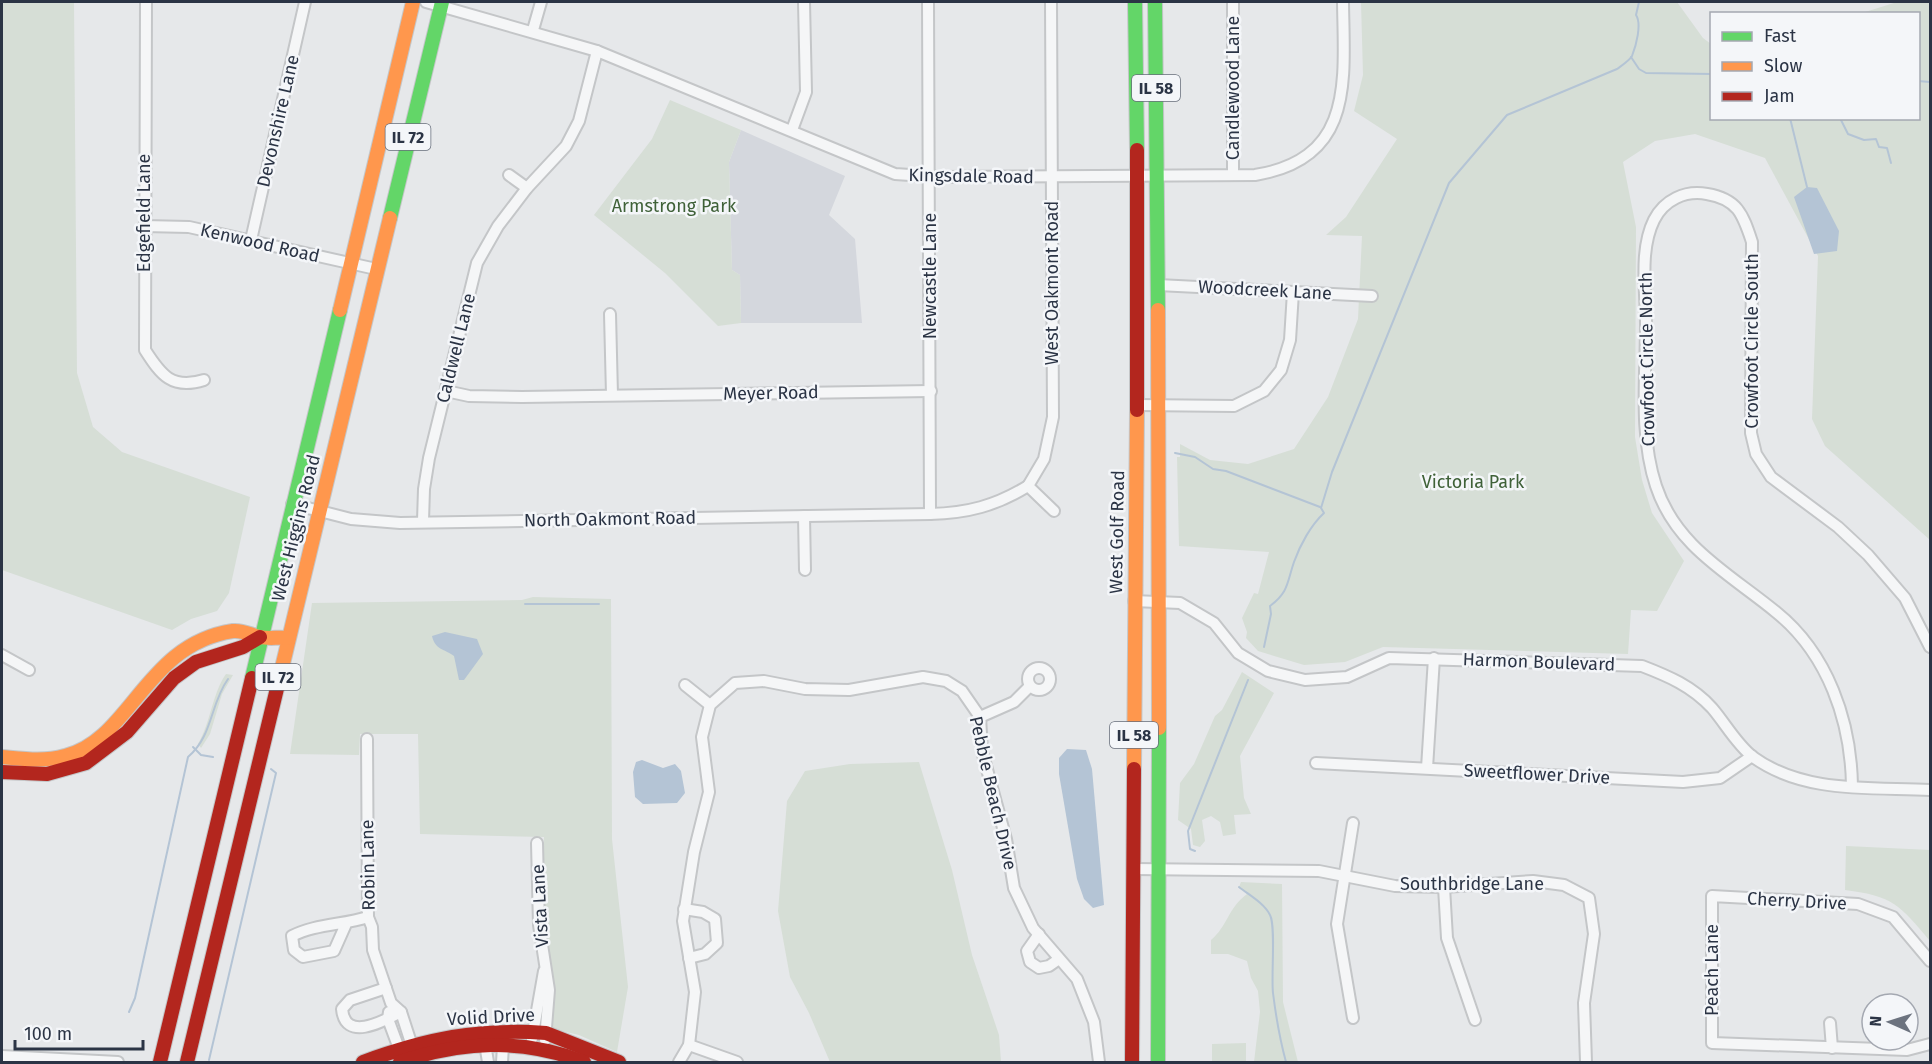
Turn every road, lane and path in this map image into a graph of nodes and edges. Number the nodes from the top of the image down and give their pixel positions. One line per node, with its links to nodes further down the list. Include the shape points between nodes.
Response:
1 (146, 2): 25 (street, Edgefield Lane)
2 (305, 2): 26 (street, Devonshire Lane)
3 (413, 2): 27 (main road, West Higgins Road / IL 72)
4 (426, 2): 13 (street, Kingsdale Road)
5 (541, 2): 14 (street)
6 (804, 2): 16 (street, via 806,92)
7 (928, 2): 21 (street, Newcastle Lane)
8 (1051, 2): 22 (street, West Oakmont Road)
9 (1135, 2): 20 (main road, West Golf Road / IL 58)
10 (1155, 2): 19 (main road, IL 58)
11 (1233, 2): 17 (street, Candlewood Lane)
12 (1343, 2): 17 (street, Kingsdale Road, via 1344,87 1340,111 1328,131 1308,153 1278,171)
13 (441, 3): 14 (street, Kingsdale Road); 28 (main road, West Higgins Road / IL 72)
14 (533, 30): 15 (street, Kingsdale Road)
15 (597, 51): 16 (street, Kingsdale Road); 23 (street, Caldwell Lane, via 579,121 566,146)
16 (792, 130): 21 (street, Kingsdale Road, via 886,171)
17 (1233, 174): 19 (street, Kingsdale Road)
18 (509, 175): 23 (street)
19 (1156, 175): 20 (street, Kingsdale Road); 29 (main road, IL 58)
20 (1137, 176): 22 (street, Kingsdale Road); 37 (main road, West Golf Road / IL 58)
21 (929, 177): 22 (street, Kingsdale Road); 34 (street, Newcastle Lane)
22 (1052, 177): 39 (street, West Oakmont Road, via 1053,417 1044,459)
23 (527, 188): 35 (street, Caldwell Lane, via 498,226 477,264)
24 (1655, 220): 51 (street, Crowfoot Circle South, via 1673,198 1700,192 1724,197 1742,213 1752,242 1751,433 1756,454 1771,477 1838,527 1868,555 1905,598); 65 (street, Crowfoot Circle North, via 1646,247 1645,412 1647,448 1656,487 1671,518 1694,548 1784,619 1821,665 1844,716)
25 (144, 226): 26 (street, Kenwood Road, via 189,227); 33 (street, Edgefield Lane, via 145,350 161,375 188,385)
26 (251, 240): 27 (street, Kenwood Road)
27 (349, 264): 28 (street, Kenwood Road); 40 (main road, West Higgins Road / IL 72)
28 (376, 269): 42 (main road, West Higgins Road / IL 72)
29 (1158, 285): 30 (street, Woodcreek Lane); 38 (main road, IL 58)
30 (1293, 292): 31 (street, Woodcreek Lane); 38 (street, via 1290,340 1281,370 1263,391 1234,406)
31 (1372, 296)
32 (610, 314): 36 (street)
33 (204, 380)
34 (931, 391): 36 (street, Meyer Road); 43 (street, Newcastle Lane)
35 (446, 392): 36 (street, Meyer Road, via 522,398); 45 (street, Caldwell Lane, via 424,489)
36 (612, 395)
37 (1137, 405): 38 (street); 47 (main road, West Golf Road / IL 58)
38 (1159, 405): 48 (main road, IL 58)
39 (1028, 486): 41 (street); 43 (street, North Oakmont Road, via 977,510)
40 (291, 504): 42 (street, North Oakmont Road); 49 (main road, West Higgins Road / IL 72)
41 (1054, 511)
42 (320, 512): 45 (street, North Oakmont Road, via 366,522); 50 (main road, West Higgins Road / IL 72)
43 (930, 514): 44 (street, North Oakmont Road)
44 (804, 516): 45 (street, North Oakmont Road); 46 (street)
45 (423, 521)
46 (805, 570)
47 (1134, 601): 48 (street, Harmon Boulevard); 69 (main road, West Golf Road / IL 58)
48 (1160, 602): 53 (street, Harmon Boulevard, via 1180,603 1214,623 1238,653 1268,671 1305,680 1347,677 1389,658); 70 (main road, IL 58)
49 (260, 637): 50 (main road); 61 (main road, via 245,630 231,631 175,655 99,738 84,748 48,760); 64 (main road, via 243,647 196,662 174,678 127,732 86,763 47,774); 99 (main road, West Higgins Road / IL 72)
50 (287, 638): 100 (main road, West Higgins Road / IL 72)
51 (1930, 647)
52 (2, 655): 54 (street)
53 (1434, 658): 60 (street, Harmon Boulevard, via 1642,666 1679,681 1710,706); 63 (street)
54 (29, 670)
55 (685, 685): 57 (street)
56 (1030, 686): 58 (street, via 1014,702)
57 (710, 705): 58 (street, Pebble Beach Drive, via 735,683 764,681 805,689 849,690 923,677 946,681 962,691); 74 (street, via 702,737 709,792)
58 (980, 717): 77 (street, Pebble Beach Drive, via 982,752 1006,839 1014,888)
59 (367, 739): 75 (street, Robin Lane)
60 (1752, 756): 63 (street, Sweetflower Drive, via 1720,778 1683,782); 65 (street, Harmon Boulevard, via 1783,774 1816,785)
61 (2, 757)
62 (1316, 763): 63 (street, Sweetflower Drive)
63 (1427, 768)
64 (2, 772)
65 (1852, 786): 66 (street, Harmon Boulevard)
66 (1930, 790)
67 (1353, 823): 71 (street)
68 (537, 843): 89 (street, Vista Lane, via 539,925 549,990)
69 (1134, 869): 70 (street, Southbridge Lane); 109 (main road, West Golf Road / IL 58)
70 (1160, 869): 71 (street, Southbridge Lane, via 1319,871); 110 (main road, IL 58)
71 (1345, 876): 72 (street, Southbridge Lane, via 1395,886); 84 (street, via 1337,924)
72 (1444, 887): 86 (street, via 1447,938); 111 (street, Southbridge Lane, via 1533,881 1564,885 1589,898 1594,934 1584,1003)
73 (1712, 896): 80 (street, Cherry Drive, via 1858,904 1893,916); 94 (street, Peach Lane, via 1712,1043)
74 (684, 909): 78 (street); 78 (street, via 715,919 717,943 705,954)
75 (368, 918): 76 (street); 81 (street, Robin Lane, via 373,950)
76 (346, 924): 76 (street, via 298,933 292,936 294,950 303,957 334,951)
77 (1038, 934): 79 (street, Pebble Beach Drive); 79 (street, via 1027,951 1030,962 1039,968)
78 (689, 958): 92 (street, via 695,992)
79 (1059, 959): 108 (street, Pebble Beach Drive, via 1077,979 1094,1022)
80 (1930, 961)
81 (386, 988): 82 (street, Robin Lane); 85 (street, via 350,1000 342,1009 343,1020 357,1028)
82 (391, 1003): 83 (street, Robin Lane); 85 (street, Robin Lane)
83 (401, 1012): 85 (street); 96 (street, Robin Lane)
84 (1353, 1018)
85 (388, 1019): 96 (street)
86 (1476, 1020)
87 (1830, 1023): 94 (street)
88 (495, 1032): 89 (main road, Volid Drive); 90 (street); 93 (street); 96 (main road, Volid Drive, via 457,1034)
89 (539, 1032): 95 (street, Vista Lane); 105 (main road, Volid Drive)
90 (485, 1044): 93 (main road, Volid Drive); 96 (main road, Volid Drive); 102 (street)
91 (1930, 1044): 94 (street, via 1907,1050)
92 (689, 1045): 106 (street); 107 (street)
93 (503, 1046): 95 (main road, Volid Drive); 103 (street)
94 (1832, 1048)
95 (537, 1049): 104 (main road, Volid Drive)
96 (406, 1055): 101 (main road, Volid Drive)
97 (2, 1056): 98 (street)
98 (118, 1062)
99 (160, 1062)
100 (187, 1062)
101 (363, 1062)
102 (488, 1062)
103 (502, 1062)
104 (584, 1062)
105 (617, 1062)
106 (679, 1062)
107 (737, 1062)
108 (1099, 1062)
109 (1132, 1062)
110 (1158, 1062)
111 (1586, 1062)

